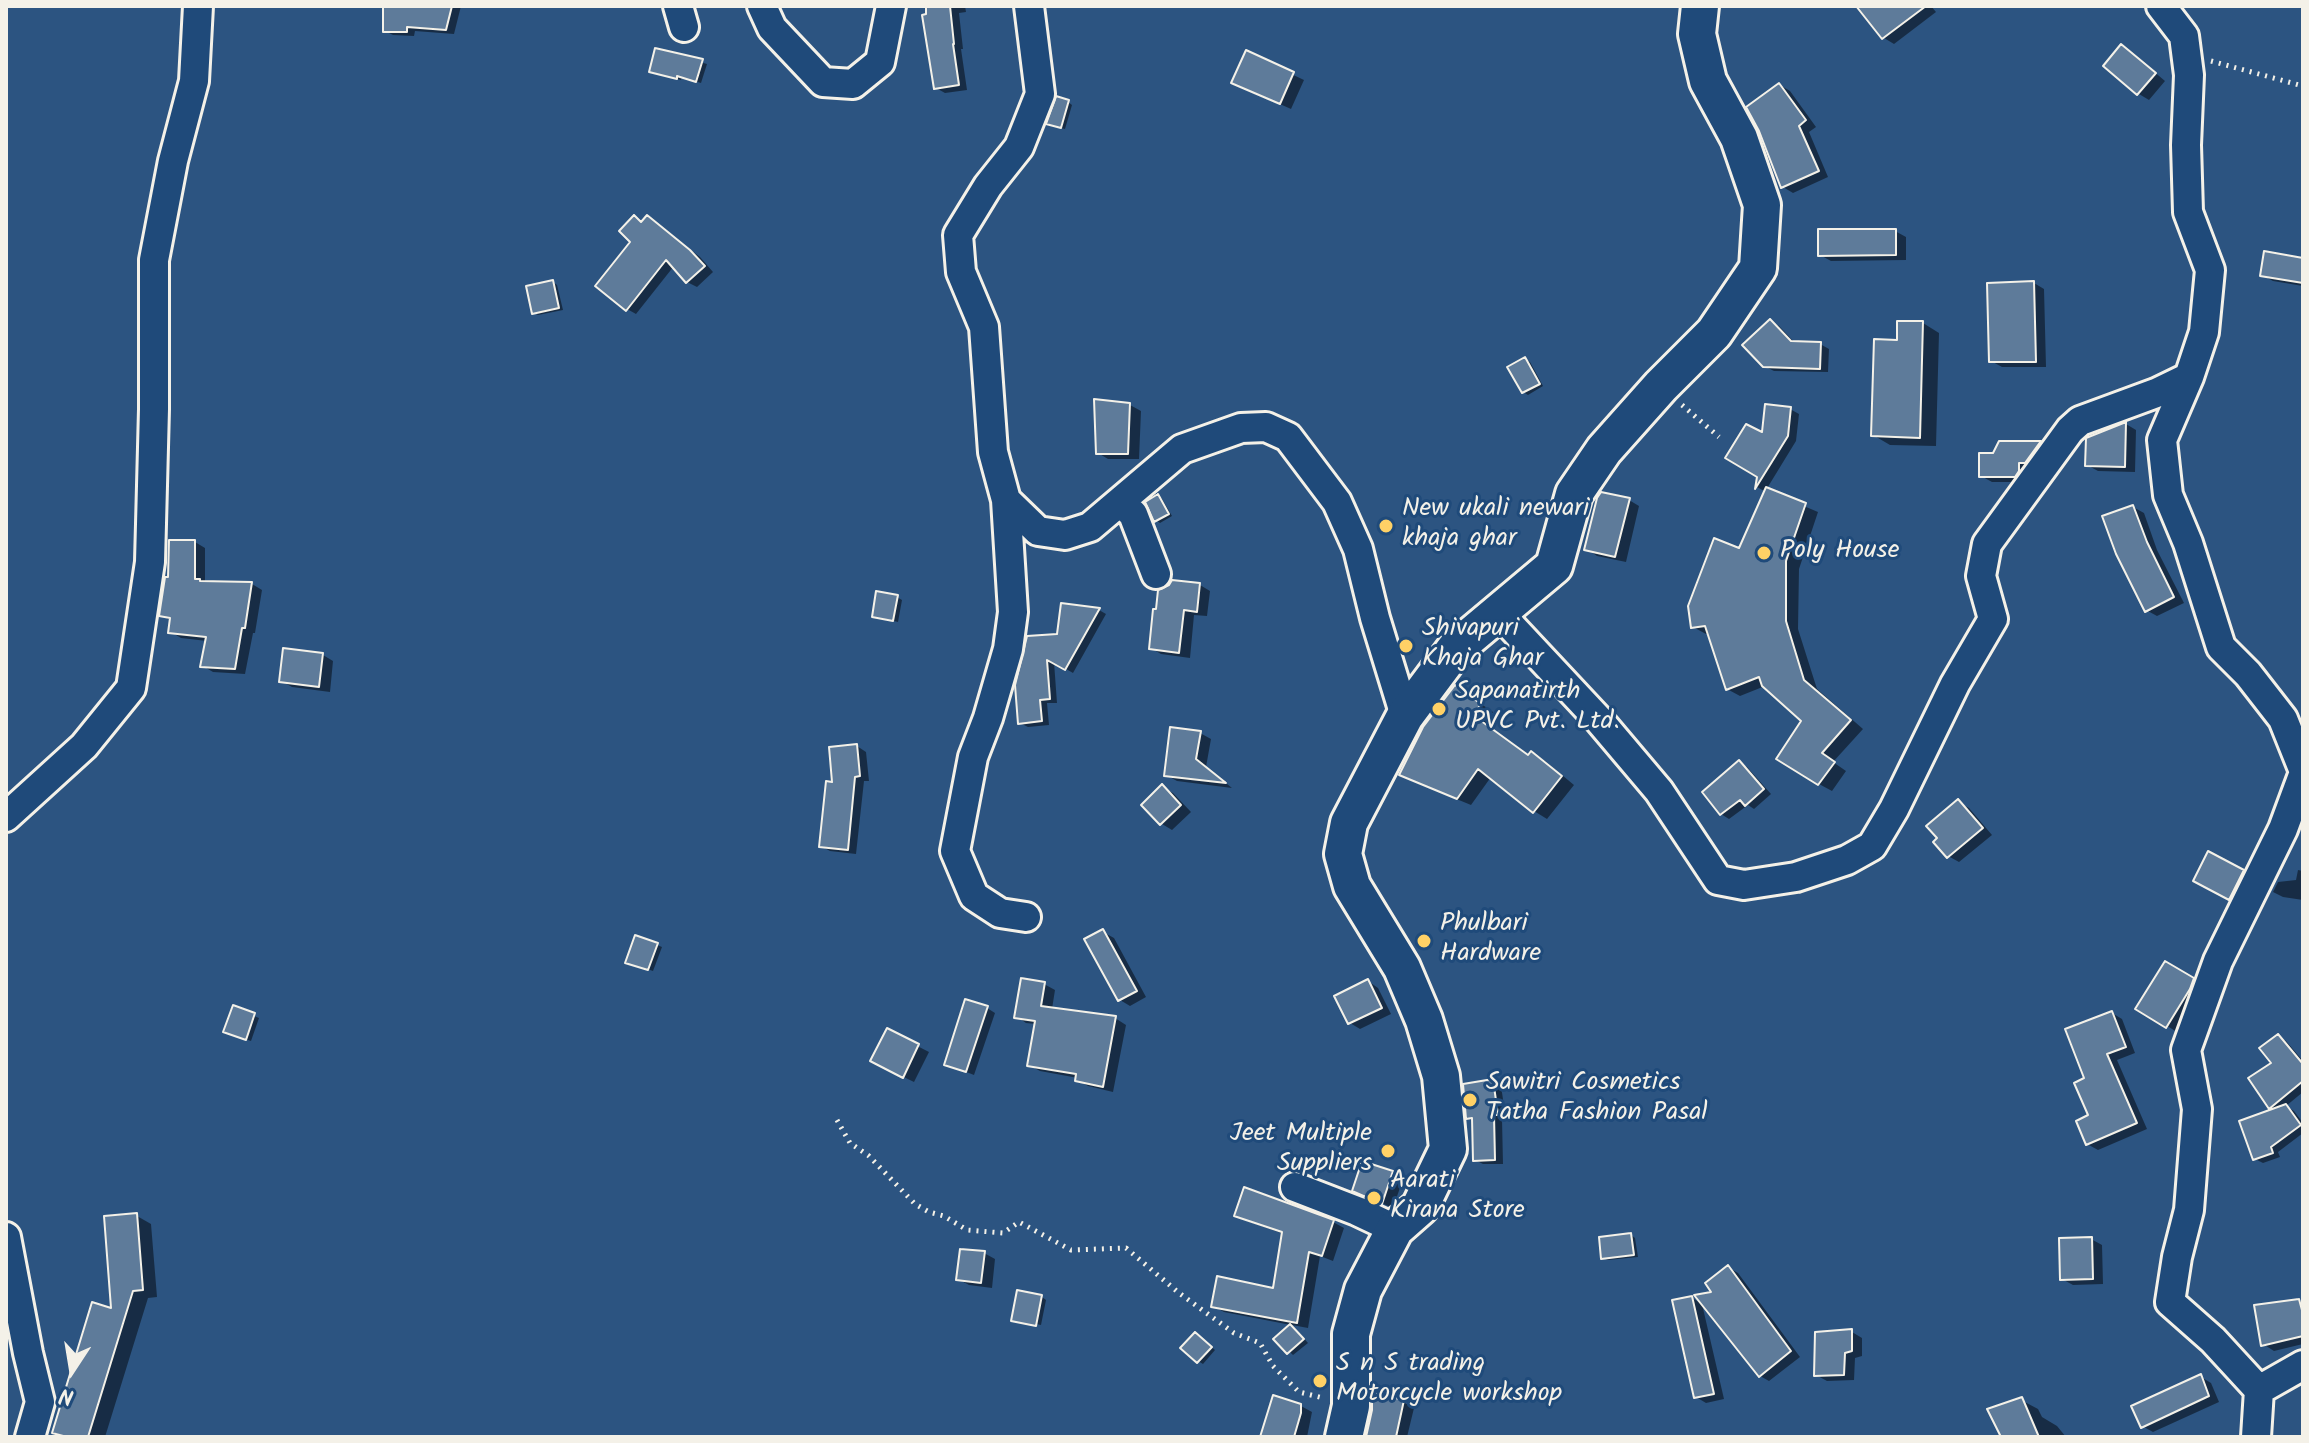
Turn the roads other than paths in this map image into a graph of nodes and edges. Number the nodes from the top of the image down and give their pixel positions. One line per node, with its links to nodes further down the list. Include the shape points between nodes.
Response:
1 (198, 6): 15 (street, via 194,81 154,260 150,562 131,688 84,746)
2 (762, 6): 3 (street, via 772,28 823,82 853,84 880,62)
3 (891, 6)
4 (1029, 6): 8 (street, via 1040,94 1019,147 958,235 961,272 984,327 993,452)
5 (1700, 6): 11 (street, via 1697,34 1708,81 1739,138 1762,205 1758,268 1714,333 1604,450 1574,494 1554,566)
6 (2161, 6): 7 (street, via 2184,36 2189,75 2188,212 2210,270 2204,332)
7 (2189, 377): 11 (street, via 2080,421 1987,544 1981,576 1993,619 1872,846 1847,860 1796,877 1744,885 1718,880 1659,791); 13 (street, via 2162,440 2168,495 2221,647 2283,719)
8 (1006, 500): 9 (street, via 1038,531 1065,535 1090,527); 16 (street, via 1013,612 1008,649 973,757 955,851 974,896 1000,913)
9 (1120, 502): 10 (street, via 1133,514); 12 (street, via 1182,449 1241,428 1266,427 1288,437 1337,502 1358,549)
10 (1156, 574)
11 (1498, 612): 12 (street, via 1455,649)
12 (1405, 716): 18 (street, via 1349,823 1343,854 1352,886 1402,968 1441,1076 1448,1149 1420,1207)
13 (2303, 769)
14 (2303, 775): 21 (street, via 2283,829 2218,961 2186,1050 2197,1109 2189,1210 2170,1302)
15 (6, 817)
16 (1026, 917)
17 (1295, 1187): 18 (street)
18 (1395, 1229): 22 (street, via 1363,1290 1351,1334)
19 (6, 1237): 23 (street, via 40,1402)
20 (2303, 1365): 21 (street)
21 (2259, 1390): 24 (street)
22 (1348, 1421)
23 (30, 1437)
24 (2256, 1437)

